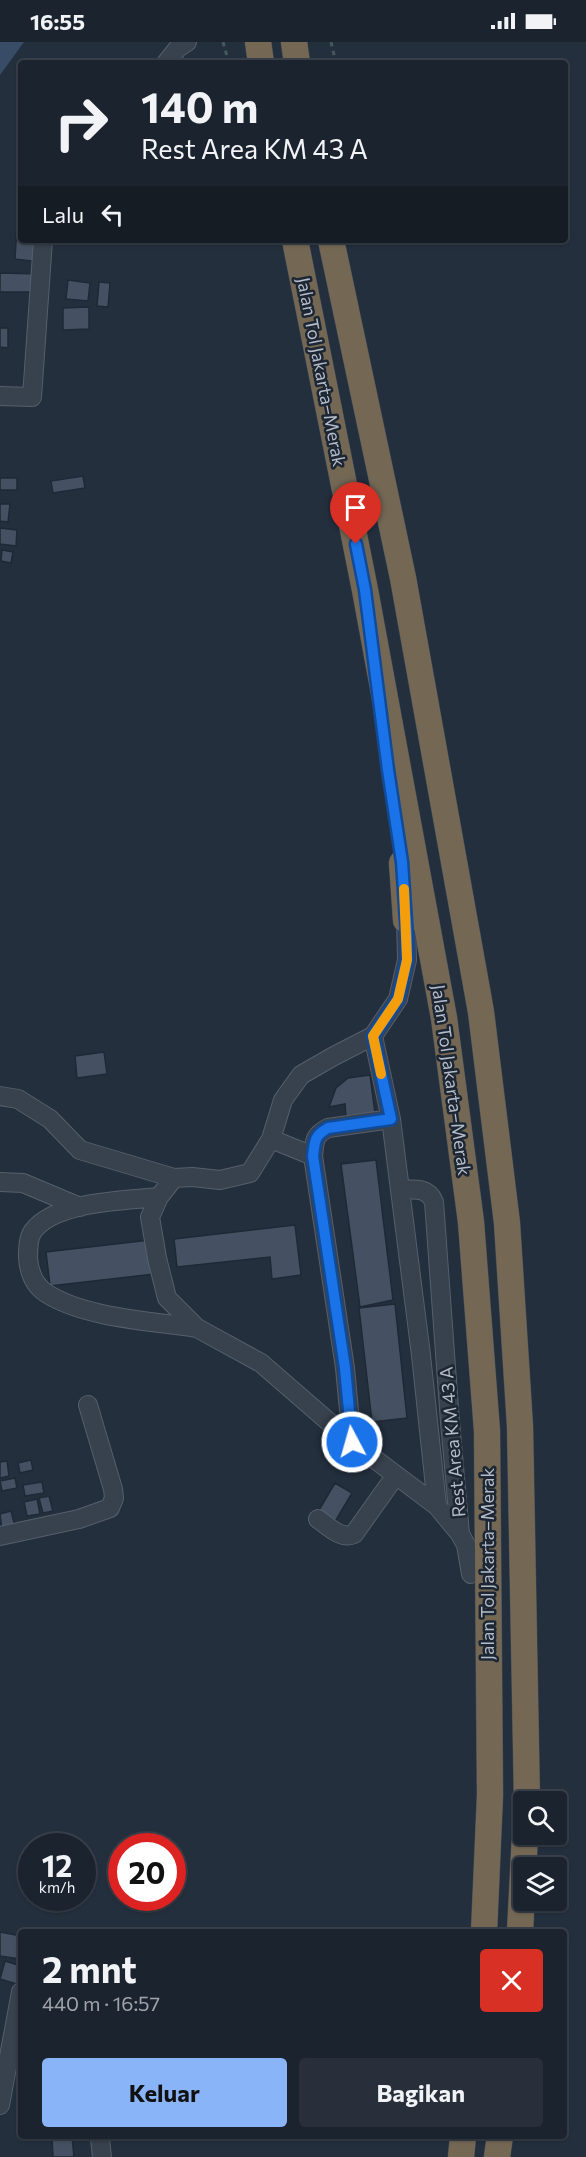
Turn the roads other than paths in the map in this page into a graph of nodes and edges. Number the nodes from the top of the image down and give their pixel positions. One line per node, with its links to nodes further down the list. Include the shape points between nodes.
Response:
1 (187, 42): 4 (street)
2 (258, 42): 5 (highway)
3 (294, 42): 6 (highway)
4 (168, 60)
5 (261, 60)
6 (297, 60)
7 (43, 243): 10 (street, via 32,397)
8 (296, 243): 11 (highway, Jalan Tol Jakarta–Merak)
9 (332, 243): 34 (highway, Jalan Tol Jakarta–Merak, via 403,578 483,1024 507,1222 520,1426)
10 (0, 396)
11 (365, 590): 12 (highway, via 402,862); 36 (highway, Jalan Tol Jakarta–Merak, via 444,1018 471,1222 487,1431)
12 (406, 920): 13 (street, via 407,960 398,999)
13 (373, 1036): 15 (street, Rest Area KM 43 A); 16 (street, via 301,1075 283,1100)
14 (0, 1096): 18 (street, via 18,1099 50,1119 80,1150)
15 (391, 1119): 17 (street, via 328,1128 316,1137); 20 (street, Rest Area KM 43 A)
16 (272, 1139): 17 (street); 18 (street, via 250,1173 220,1180)
17 (313, 1156): 27 (street, via 345,1368)
18 (174, 1178): 21 (street, Rest Area KM 43 A)
19 (0, 1182): 22 (street, via 23,1183)
20 (400, 1190): 24 (street, Rest Area KM 43 A, via 418,1189 430,1194 434,1202); 25 (street, Rest Area KM 43 A)
21 (159, 1197): 22 (street, Rest Area KM 43 A); 23 (street, Rest Area KM 43 A, via 150,1217 167,1298)
22 (80, 1207): 23 (street, Rest Area KM 43 A, via 51,1216 34,1229 28,1260 35,1284 48,1294 89,1311)
23 (197, 1328): 27 (street, Rest Area KM 43 A, via 261,1363)
24 (446, 1351): 25 (street, Rest Area KM 43 A); 31 (street, Rest Area KM 43 A)
25 (421, 1355): 29 (street, Rest Area KM 43 A)
26 (88, 1405): 32 (street, via 113,1489 110,1508 79,1519)
27 (352, 1442): 28 (street, Rest Area KM 43 A)
28 (396, 1475): 29 (street, Rest Area KM 43 A); 30 (street, via 354,1534 342,1536)
29 (437, 1506): 31 (street, Rest Area KM 43 A)
30 (318, 1519)
31 (460, 1534): 33 (street, Rest Area KM 43 A)
32 (0, 1536)
33 (471, 1574): 36 (highway, via 476,1781)
34 (527, 1791)
35 (524, 1845): 38 (highway)
36 (487, 1899): 37 (highway, Jalan Tol Jakarta–Merak)
37 (484, 1929)
38 (520, 1929)
39 (18, 1999): 40 (street)
40 (6, 2025): 41 (street)
41 (0, 2105)
42 (100, 2139): 45 (street)
43 (463, 2139): 46 (highway)
44 (500, 2139): 47 (highway)
45 (102, 2157)
46 (461, 2157)
47 (497, 2157)

